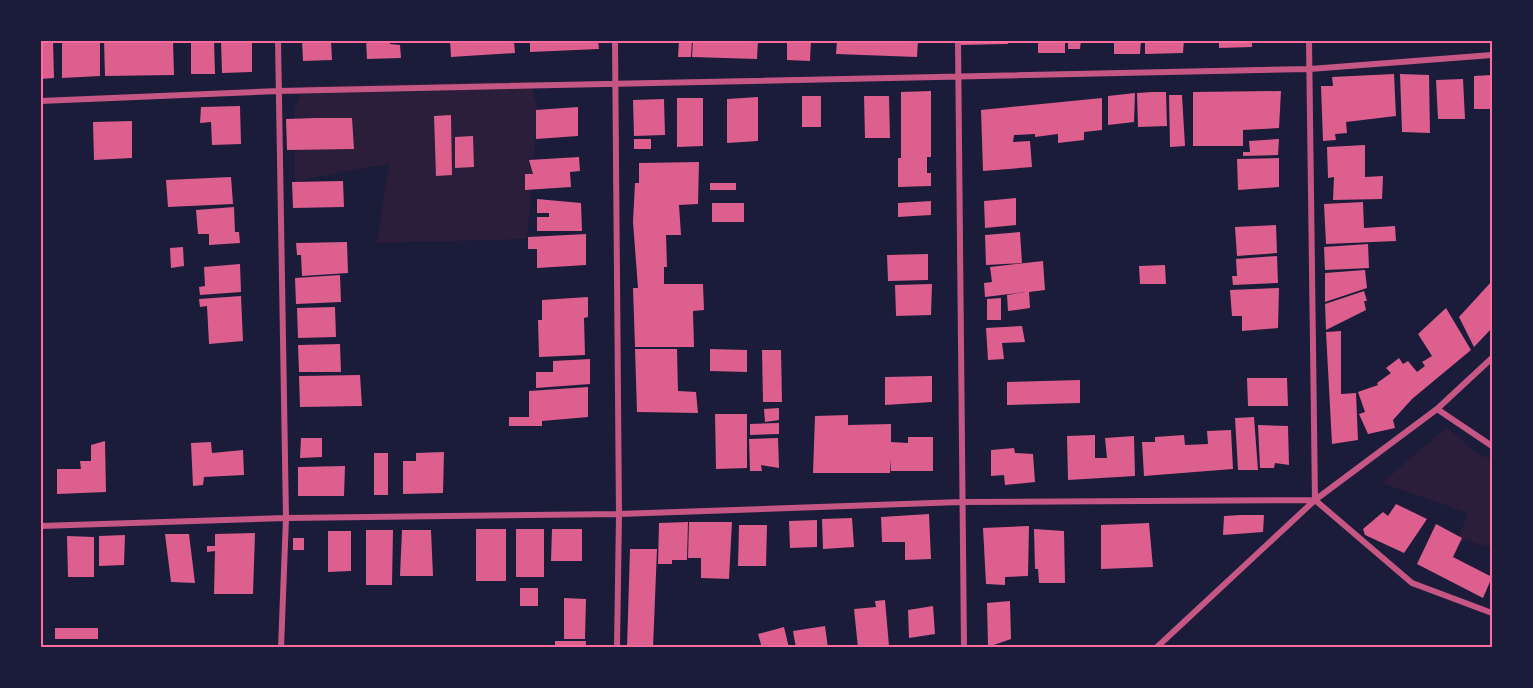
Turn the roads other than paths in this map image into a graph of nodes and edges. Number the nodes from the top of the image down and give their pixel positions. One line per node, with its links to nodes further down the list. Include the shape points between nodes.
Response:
1 (278, 40): 9 (street)
2 (615, 40): 8 (street)
3 (958, 40): 7 (street)
4 (1309, 40): 6 (street)
5 (1492, 55): 6 (street)
6 (1310, 69): 7 (street); 14 (street)
7 (959, 75): 8 (street); 15 (street)
8 (615, 84): 9 (street); 16 (street)
9 (278, 91): 10 (street); 17 (street)
10 (40, 101)
11 (1492, 358): 12 (street)
12 (1437, 409): 13 (street); 14 (street)
13 (1491, 447)
14 (1315, 500): 15 (street); 19 (street, via 1412,583); 23 (street)
15 (961, 502): 16 (street); 22 (street)
16 (619, 514): 17 (street); 21 (street)
17 (286, 518): 18 (street); 20 (street)
18 (40, 526)
19 (1492, 613)
20 (281, 648)
21 (617, 648)
22 (963, 648)
23 (1156, 648)

